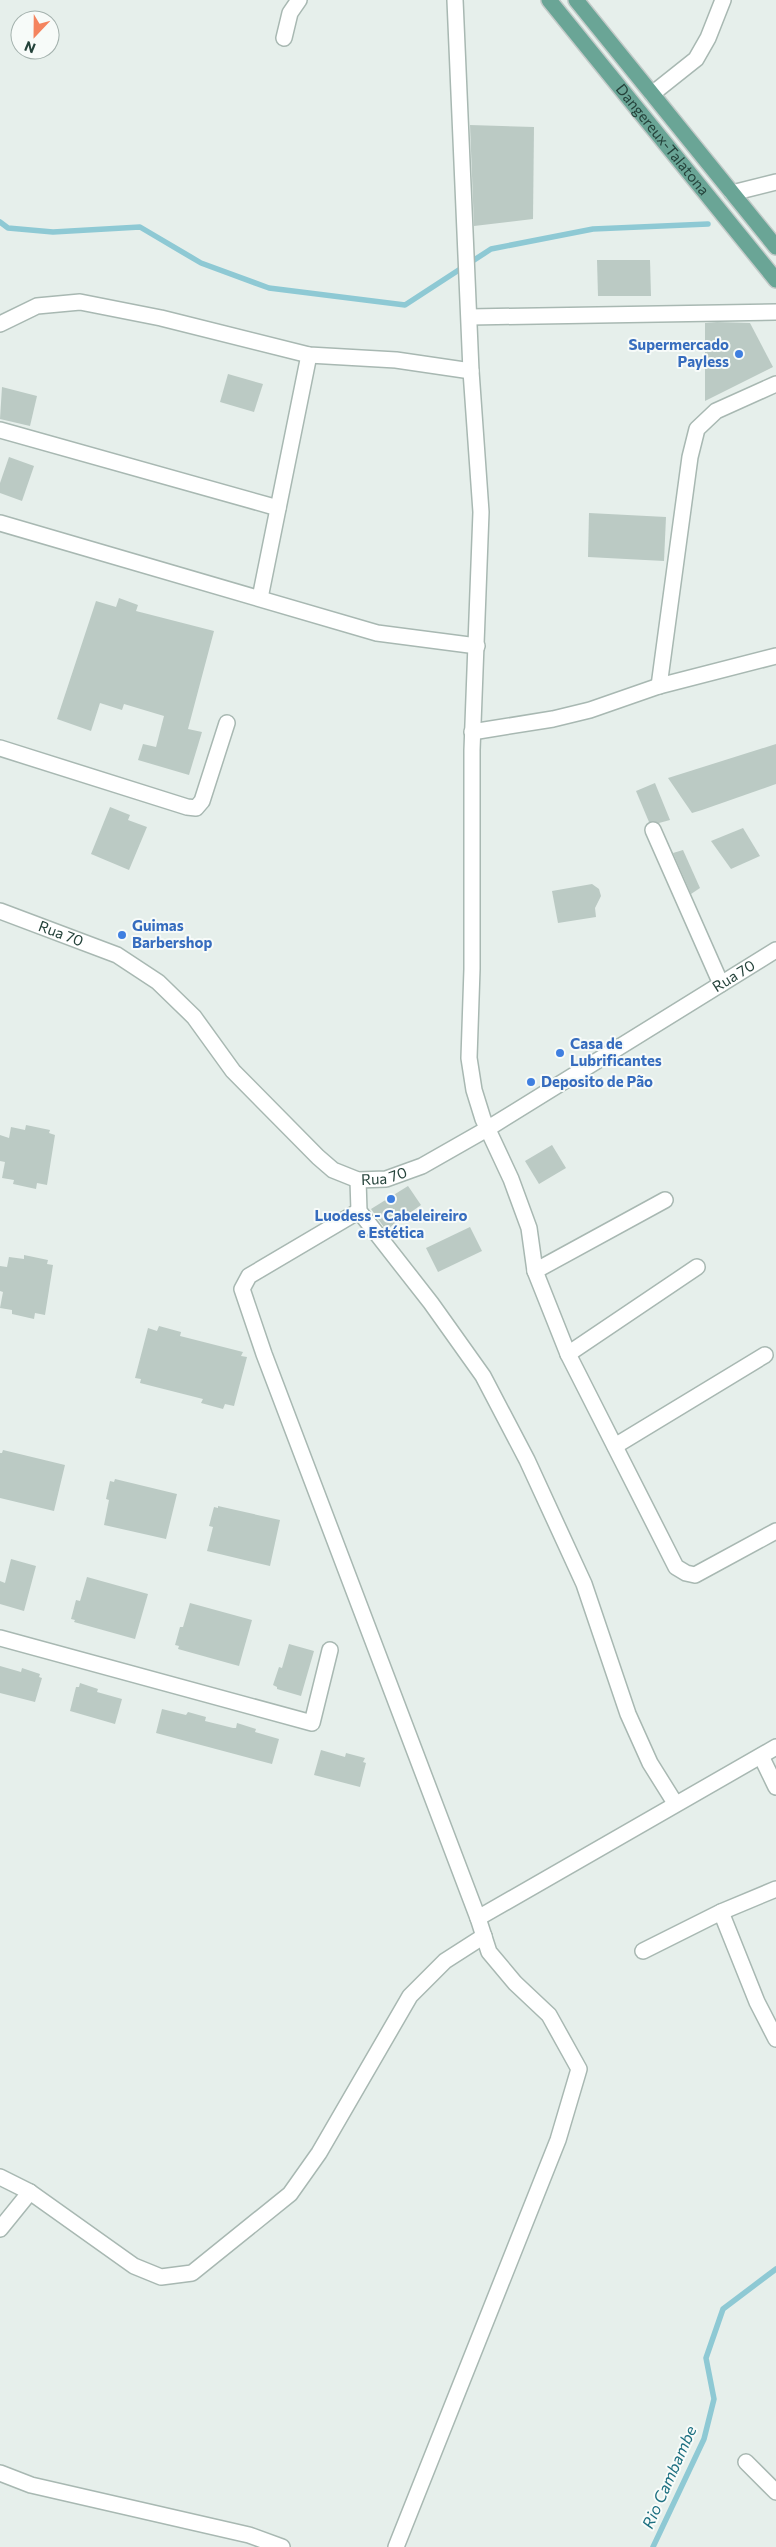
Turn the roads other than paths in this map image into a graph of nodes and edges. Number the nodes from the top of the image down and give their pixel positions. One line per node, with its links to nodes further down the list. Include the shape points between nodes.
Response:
1 (299, 0): 6 (street, via 290,14)
2 (455, 0): 13 (street)
3 (549, 0): 11 (main road, Dangereux-Talatona)
4 (576, 0): 7 (main road, Dangereux-Talatona)
5 (723, 0): 7 (street, via 696,59)
6 (284, 38)
7 (652, 94): 9 (main road, Dangereux-Talatona)
8 (776, 182): 9 (street)
9 (732, 193): 10 (main road, Dangereux-Talatona)
10 (776, 247)
11 (776, 280)
12 (776, 312): 13 (street)
13 (470, 316): 16 (street)
14 (0, 324): 15 (street, via 37,306 80,302 161,318)
15 (309, 355): 16 (street, via 396,360); 19 (street)
16 (471, 371): 22 (street, via 481,512)
17 (776, 384): 24 (street, via 716,411 697,429 690,457)
18 (0, 430): 19 (street)
19 (278, 508): 21 (street)
20 (0, 523): 21 (street)
21 (260, 598): 22 (street, via 377,633)
22 (477, 646): 26 (street)
23 (776, 656): 24 (street)
24 (659, 686): 26 (street, via 590,710)
25 (227, 723): 27 (street, via 202,801 196,808)
26 (472, 732): 32 (street, via 469,1058 474,1090)
27 (0, 748)
28 (653, 830): 31 (street)
29 (0, 911): 33 (street, Rua 70, via 117,955 158,982 194,1017 233,1071 318,1157 333,1170)
30 (776, 950): 31 (street, Rua 70)
31 (721, 984): 32 (street, Rua 70)
32 (487, 1130): 33 (street, Rua 70, via 404,1174); 37 (street, via 511,1179 529,1228)
33 (358, 1180): 35 (street)
34 (665, 1200): 37 (street)
35 (360, 1211): 47 (street, via 483,1376 494,1396 584,1584 628,1714 650,1763); 50 (street, via 249,1276 242,1289)
36 (697, 1267): 38 (street)
37 (535, 1271): 38 (street)
38 (568, 1354): 40 (street)
39 (766, 1355): 40 (street)
40 (615, 1446): 41 (street, via 676,1567 686,1573 695,1575 707,1570)
41 (776, 1531)
42 (0, 1638): 43 (street, via 312,1723)
43 (330, 1650)
44 (776, 1747): 45 (street)
45 (761, 1756): 46 (street); 47 (street)
46 (776, 1787)
47 (675, 1804): 50 (street)
48 (776, 1889): 49 (street)
49 (721, 1912): 52 (street); 53 (street, via 757,2002)
50 (478, 1918): 51 (street)
51 (484, 1936): 55 (street, via 445,1961 410,1996 319,2153 290,2194 192,2273 161,2276 134,2266); 61 (street, via 489,1952 501,1968 549,2015 579,2069 558,2140)
52 (642, 1951)
53 (776, 2039)
54 (0, 2177): 55 (street)
55 (30, 2192): 56 (street)
56 (0, 2229)
57 (746, 2462): 59 (street)
58 (0, 2473): 60 (street, via 31,2485 249,2534)
59 (776, 2492)
60 (282, 2547)
61 (396, 2547)

